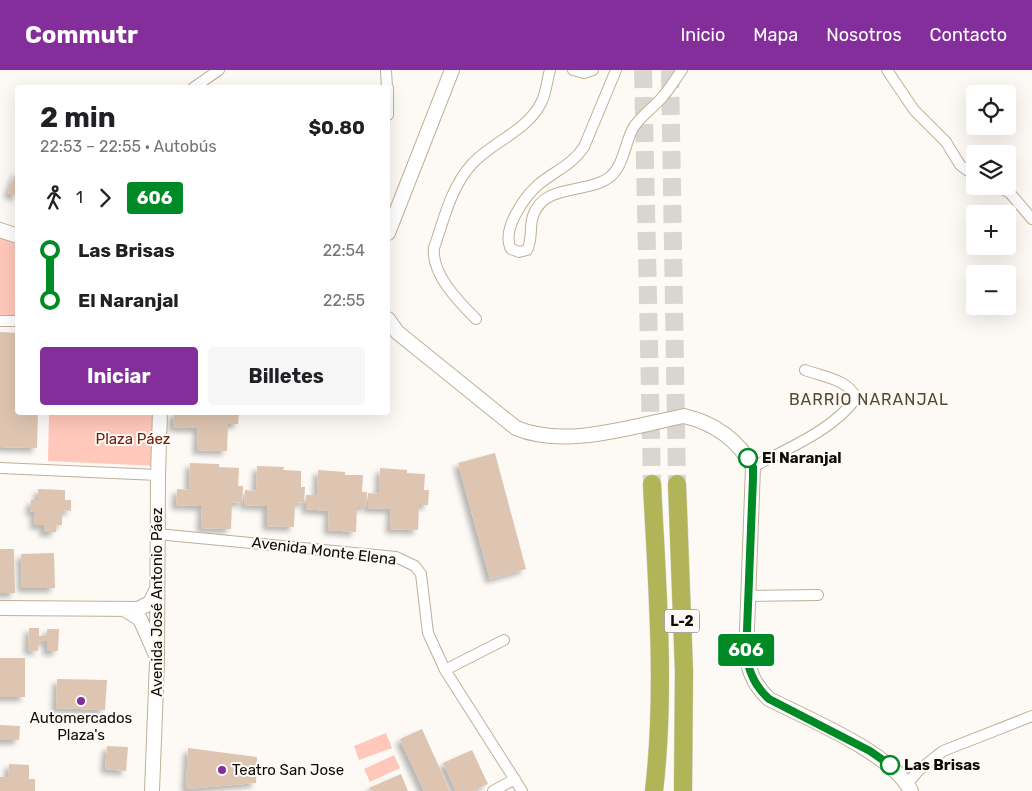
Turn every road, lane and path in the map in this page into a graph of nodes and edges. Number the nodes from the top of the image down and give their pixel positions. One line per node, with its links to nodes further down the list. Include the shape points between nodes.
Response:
1 (220, 70): 10 (street)
2 (386, 70): 11 (street)
3 (452, 70): 15 (street)
4 (550, 70): 18 (street, via 542,102 529,120 472,164 460,181 434,248 436,265 453,296)
5 (573, 70): 6 (street, via 584,73)
6 (593, 70)
7 (616, 70): 8 (street, via 584,147 577,157 538,186 514,220 508,233 511,249 527,250 531,243 532,217 548,198 603,181 618,169 634,127)
8 (682, 70)
9 (887, 70): 12 (street, via 914,110 946,142)
10 (198, 85)
11 (387, 85)
12 (966, 169)
13 (1012, 195): 14 (street)
14 (1032, 219)
15 (390, 228)
16 (0, 230): 17 (street)
17 (15, 235)
18 (476, 319)
19 (0, 321): 20 (street)
20 (15, 321)
21 (390, 321): 24 (street, via 404,338 516,428 532,435 566,437 684,416 720,430 736,443)
22 (805, 370): 24 (street, via 846,385 856,398 847,411 828,425)
23 (160, 415): 26 (street, Avenida José Antonio Páez)
24 (753, 467): 32 (street)
25 (0, 468): 26 (street)
26 (158, 475): 29 (street, Avenida José Antonio Páez)
27 (652, 484): 44 (highway, L-2, via 662,673)
28 (677, 484): 45 (highway, L-2, via 684,671)
29 (157, 534): 30 (street, Avenida José Antonio Páez); 37 (street, Avenida Monte Elena, via 396,557 415,566 421,574 428,633)
30 (158, 586): 34 (street, via 150,603); 36 (street, Avenida José Antonio Páez)
31 (818, 595): 32 (street)
32 (747, 596): 40 (street, via 746,656 757,688 769,699 870,751 890,765)
33 (0, 608): 34 (street)
34 (126, 610): 36 (street, via 144,626)
35 (504, 640): 37 (street)
36 (158, 661): 41 (street, Avenida José Antonio Páez)
37 (445, 670): 39 (street, Avenida Monte Elena)
38 (1032, 716): 40 (street, via 943,752 919,770)
39 (515, 779): 42 (street); 43 (street, Avenida Monte Elena)
40 (909, 787)
41 (152, 791)
42 (493, 791)
43 (522, 791)
44 (654, 791)
45 (683, 791)

